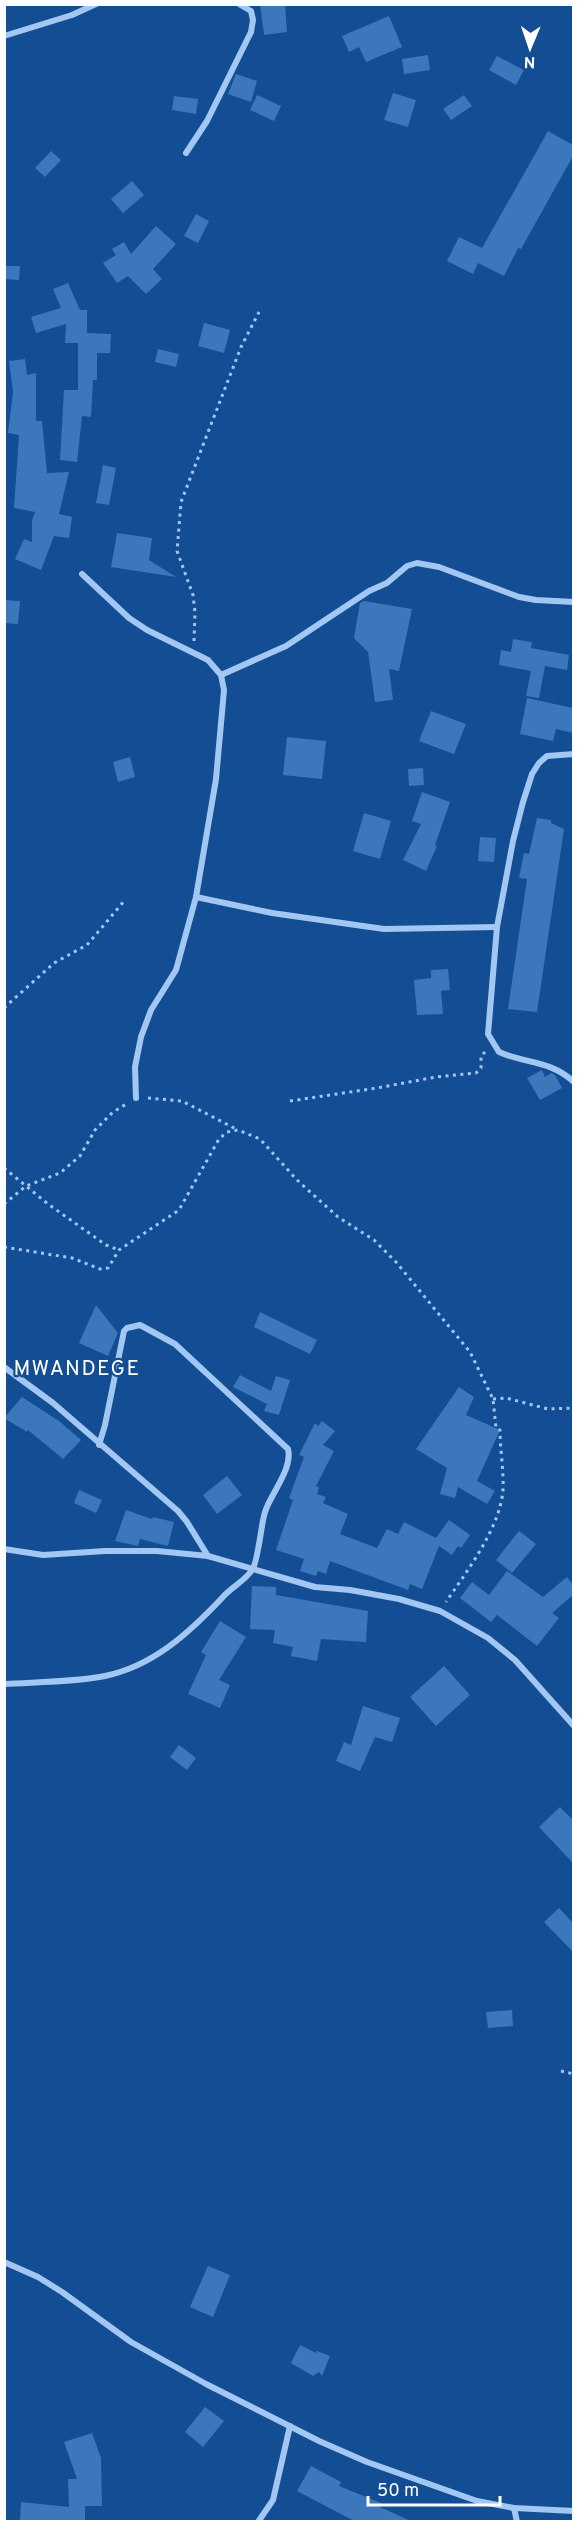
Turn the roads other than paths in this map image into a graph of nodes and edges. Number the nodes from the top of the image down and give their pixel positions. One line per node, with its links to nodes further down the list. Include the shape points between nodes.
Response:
1 (96, 4): 3 (street)
2 (239, 4): 4 (street, via 251,11 251,32 207,121)
3 (4, 36)
4 (186, 153)
5 (82, 574): 7 (street, via 129,618 208,660)
6 (573, 602): 7 (street, via 519,597 439,567 417,563 286,646)
7 (221, 675): 9 (street, via 224,690 216,779)
8 (573, 754): 10 (street, via 548,756 532,774 513,841)
9 (196, 897): 10 (street, via 384,929); 12 (street, via 176,970 151,1010 141,1037 135,1067)
10 (497, 927): 11 (street, via 488,1034 499,1052 550,1065)
11 (573, 1082)
12 (136, 1098)
13 (4, 1367): 14 (street, via 53,1403)
14 (99, 1445): 16 (street, via 178,1511); 17 (street, via 124,1331 140,1325 175,1344 288,1449 287,1467 264,1513)
15 (4, 1549): 16 (street, via 43,1555 157,1551)
16 (208, 1556): 17 (street)
17 (253, 1570): 18 (street, via 182,1639 147,1660 106,1676); 19 (street, via 315,1587 399,1599 440,1611 488,1638 515,1660)
18 (4, 1684)
19 (573, 1726)
20 (4, 2262): 21 (street, via 62,2292 131,2342)
21 (290, 2427): 22 (street, via 387,2469 477,2501); 24 (street, via 273,2500)
22 (514, 2508): 23 (street); 25 (street)
23 (573, 2511)
24 (258, 2522)
25 (517, 2522)

